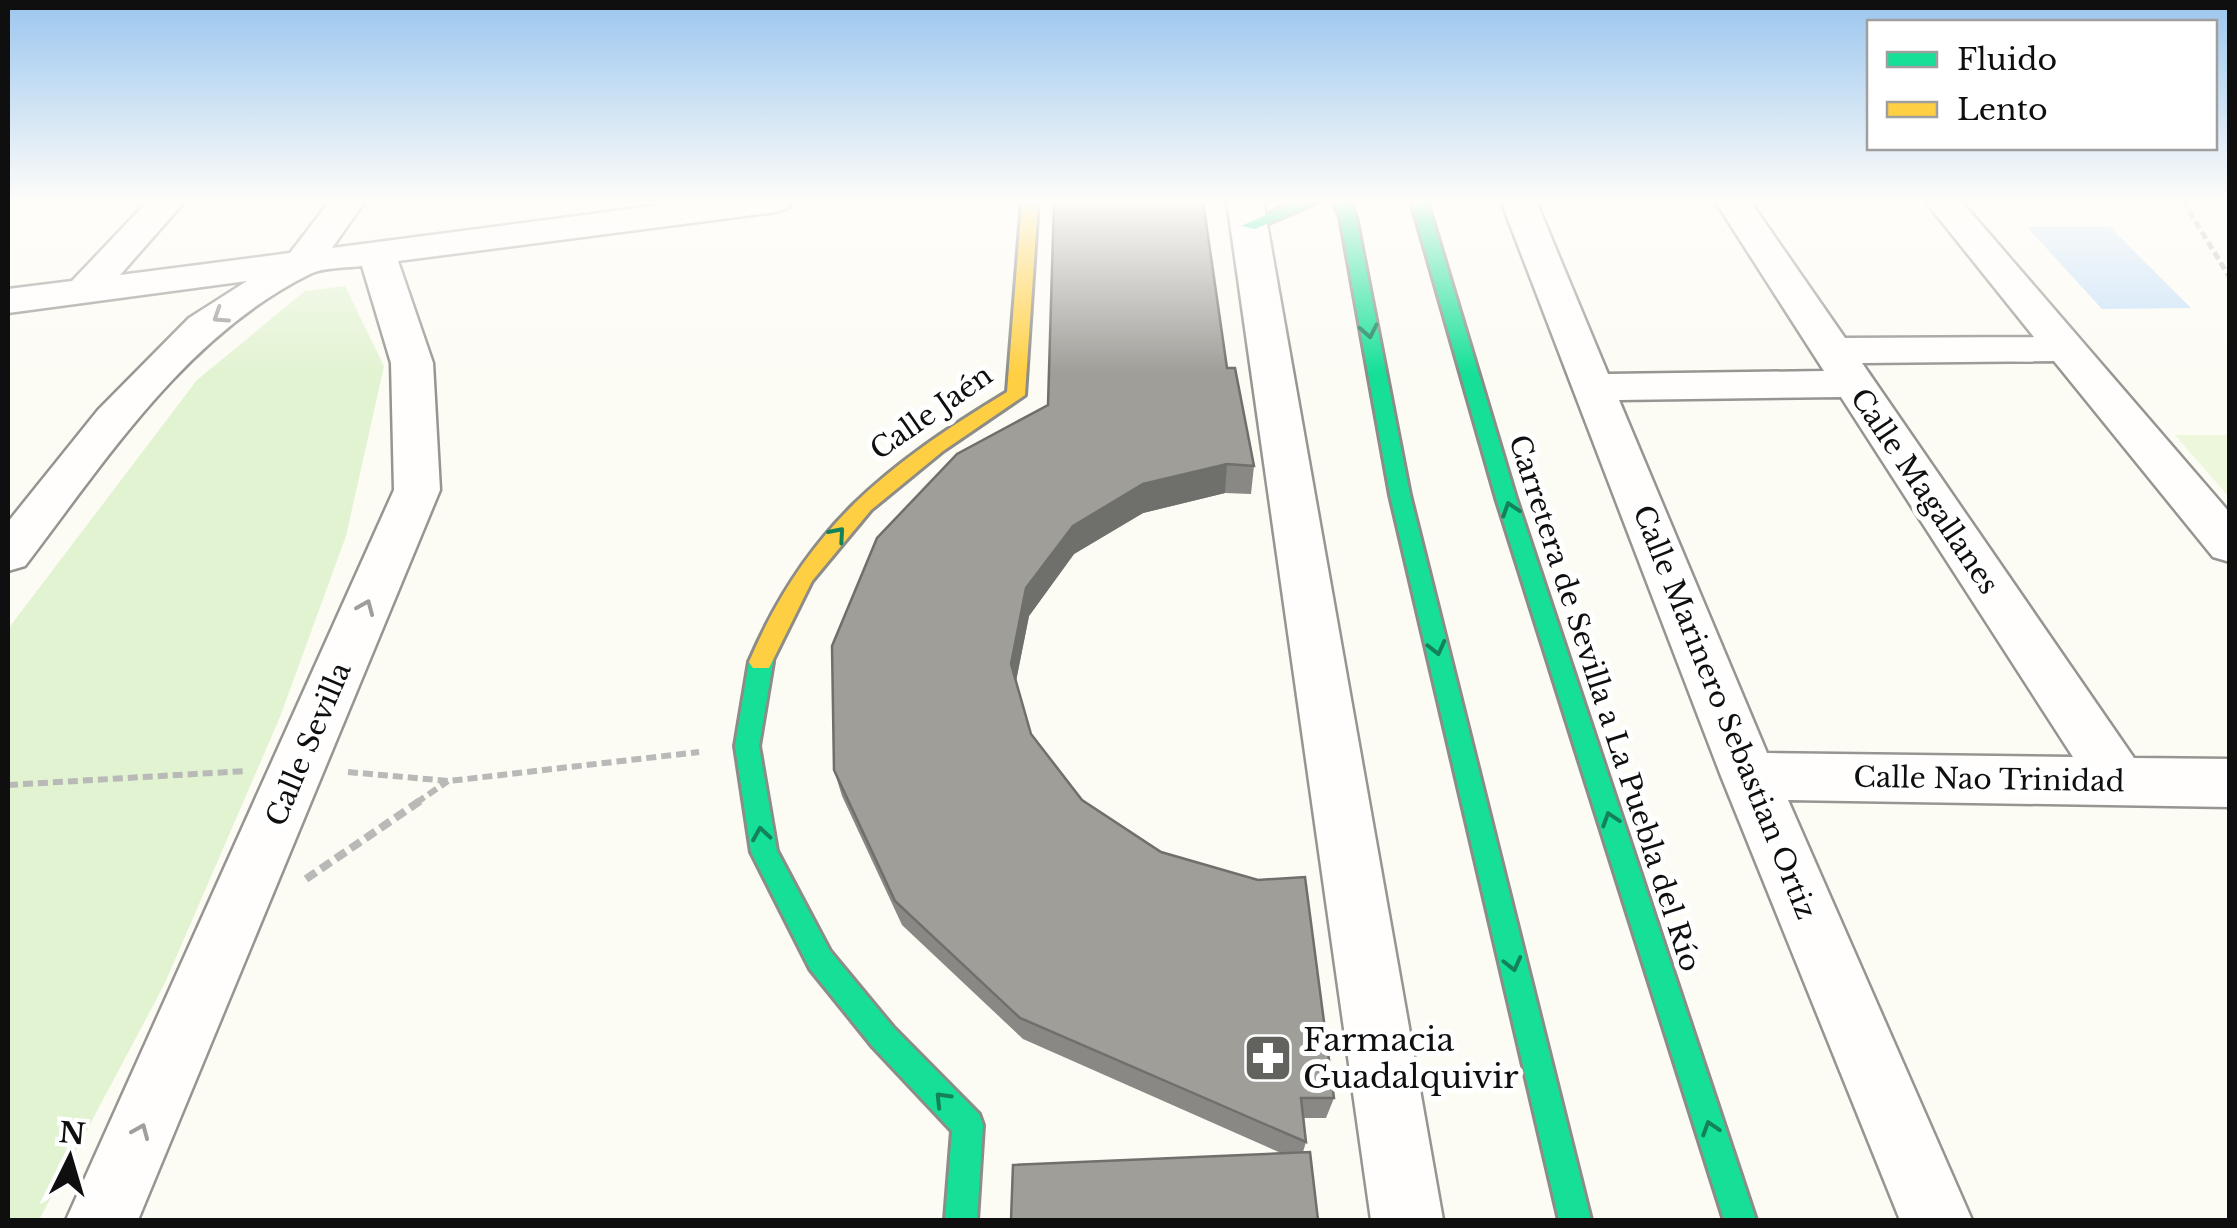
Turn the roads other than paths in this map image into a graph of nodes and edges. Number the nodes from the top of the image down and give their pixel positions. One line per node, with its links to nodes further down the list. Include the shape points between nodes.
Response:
1 (115, 258): 13 (street)
2 (306, 258): 12 (street)
3 (337, 258): 12 (street)
4 (379, 258): 23 (street, Calle Sevilla, one-way to 4, via 417,490 412,364)
5 (1026, 258): 24 (main road, Calle Jaén, one-way to 5, via 968,1124 820,960 764,852 747,746 762,658 807,569 880,486 938,441 1016,395)
6 (1253, 258): 25 (street)
7 (1356, 258): 26 (main road, one-way to 26, via 1400,495)
8 (1436, 258): 27 (main road, Carretera de Sevilla a La Puebla del Río, one-way to 8, via 1506,498)
9 (1541, 258): 17 (street, Calle Marinero Sebastian Ortiz)
10 (1770, 258): 16 (street, Calle Magallanes)
11 (1989, 258): 15 (street)
12 (302, 263): 13 (street); 19 (street, one-way to 19, via 204,326 112,420)
13 (84, 291): 14 (street)
14 (8, 301)
15 (2065, 349): 16 (street); 18 (street)
16 (1843, 368): 17 (street); 21 (street, Calle Magallanes)
17 (1592, 386): 20 (street, Calle Marinero Sebastian Ortiz)
18 (2230, 545)
19 (8, 554)
20 (1749, 776): 21 (street, Calle Nao Trinidad); 28 (street, Calle Marinero Sebastian Ortiz)
21 (2119, 781): 22 (street, Calle Nao Trinidad)
22 (2230, 783)
23 (102, 1220)
24 (962, 1220)
25 (1407, 1220)
26 (1575, 1220)
27 (1740, 1220)
28 (1936, 1220)

